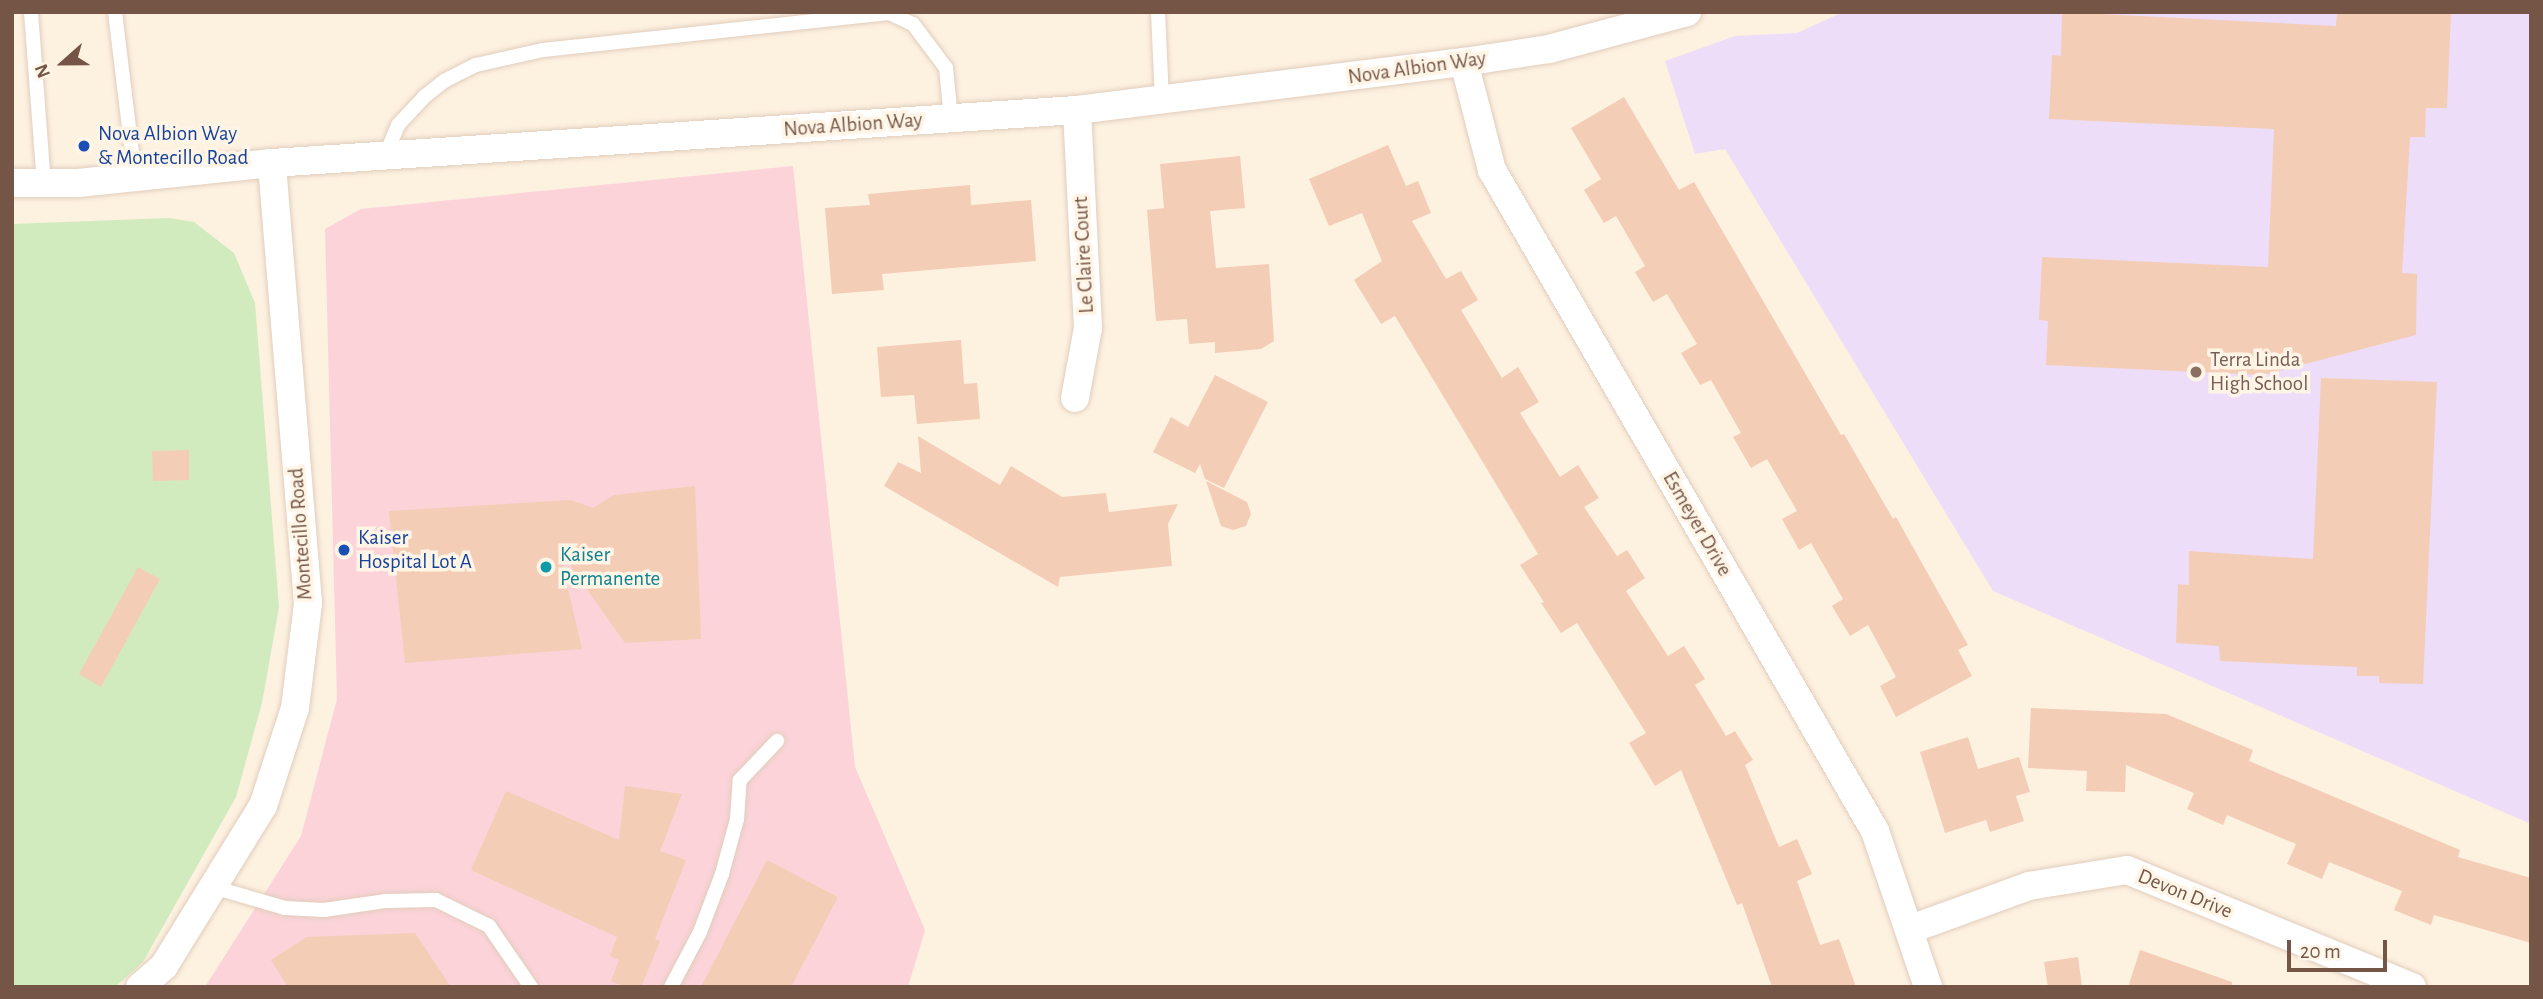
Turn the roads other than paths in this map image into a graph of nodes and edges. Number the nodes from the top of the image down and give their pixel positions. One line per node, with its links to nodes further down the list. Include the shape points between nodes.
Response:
1 (31, 12): 14 (lane)
2 (115, 12): 12 (lane)
3 (1158, 12): 7 (lane)
4 (1687, 12): 5 (street, Nova Albion Way)
5 (1653, 17): 6 (street, Nova Albion Way, via 1549,49)
6 (1464, 62): 7 (street, Nova Albion Way); 18 (street, Esmeyer Drive, via 1492,170 1875,831)
7 (1162, 102): 8 (street, Nova Albion Way)
8 (1077, 110): 9 (street, Nova Albion Way); 15 (street, Le Claire Court, via 1088,328)
9 (951, 119): 10 (street, Nova Albion Way); 10 (lane, via 946,68 913,24 889,13 543,50 476,65 444,80 425,96 398,125)
10 (385, 156): 11 (street, Nova Albion Way)
11 (272, 163): 12 (street, Nova Albion Way); 17 (street, Montecillo Road, via 308,603 295,708 263,806)
12 (135, 177): 14 (street, Nova Albion Way)
13 (12, 183): 14 (street, Nova Albion Way)
14 (44, 184)
15 (1075, 398)
16 (776, 741): 21 (lane, via 740,780 737,819 722,874 700,932)
17 (213, 887): 19 (street, Montecillo Road, via 164,966); 20 (lane, via 285,908 324,910 436,900 489,926)
18 (1911, 929): 22 (street, Esmeyer Drive); 23 (street, Devon Drive, via 2029,886 2127,870)
19 (140, 987)
20 (531, 987)
21 (671, 987)
22 (1928, 987)
23 (2412, 987)

